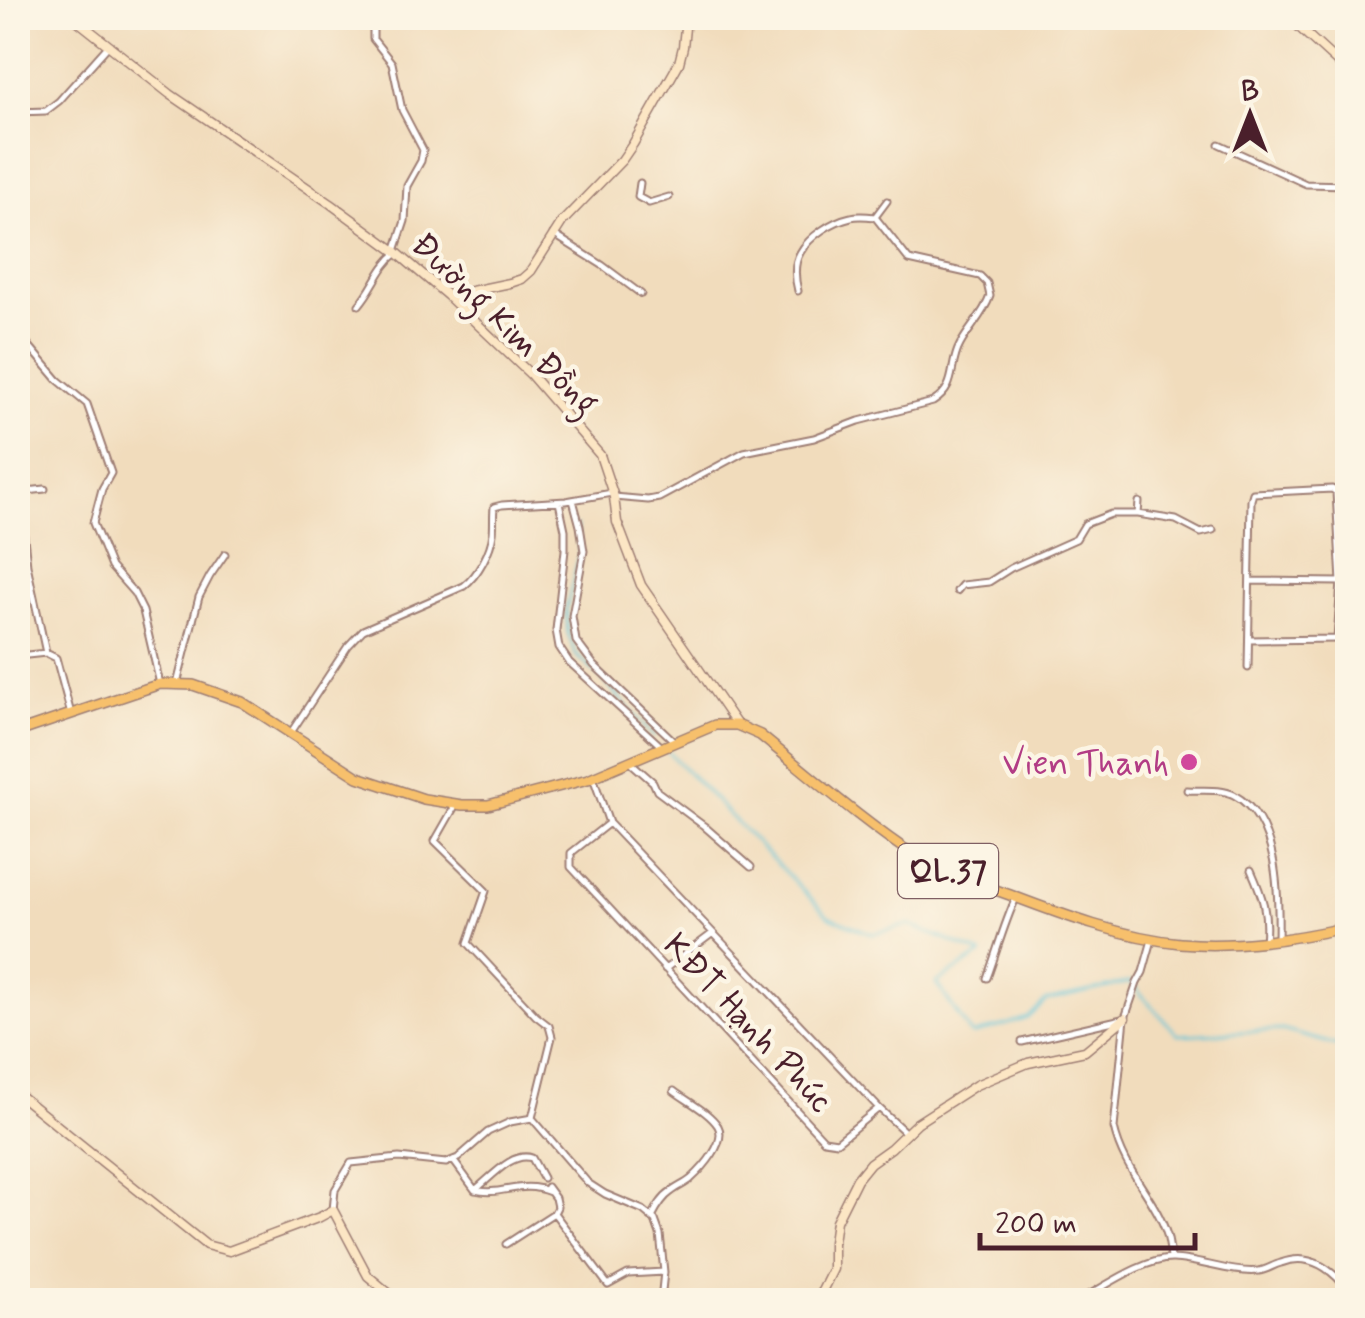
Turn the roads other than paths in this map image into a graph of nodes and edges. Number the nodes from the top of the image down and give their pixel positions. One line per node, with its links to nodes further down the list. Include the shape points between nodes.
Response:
1 (74, 18): 5 (street, Đường Kim Đồng)
2 (380, 18): 15 (street, via 374,39 392,63 399,102 423,150 407,186)
3 (686, 18): 14 (street, via 679,63 633,144)
4 (1289, 18): 6 (street)
5 (108, 46): 7 (street, via 46,112); 15 (street, Đường Kim Đồng)
6 (1348, 72)
7 (18, 112)
8 (1220, 144): 10 (street, via 1306,184)
9 (640, 183): 11 (street, via 638,197 649,203)
10 (1348, 185)
11 (669, 197)
12 (887, 202): 13 (street)
13 (875, 217): 16 (street, via 854,216 815,236 799,253); 23 (street, via 910,260 980,276 989,287 989,301 960,345 943,395 814,438 736,454 659,498)
14 (553, 234): 17 (street); 18 (street, via 522,279)
15 (396, 252): 18 (street, Đường Kim Đồng); 19 (street)
16 (798, 291)
17 (641, 294)
18 (448, 296): 23 (street, Đường Kim Đồng, via 594,446)
19 (360, 305)
20 (18, 327): 37 (street, via 58,380 87,404 111,473 93,523 111,567 143,610)
21 (45, 489): 22 (street)
22 (18, 492): 34 (street)
23 (613, 495): 24 (street); 40 (street, Đường Kim Đồng, via 641,585)
24 (573, 500): 25 (street); 43 (street, via 584,551 572,616 576,642)
25 (558, 502): 42 (street, via 494,507 490,546 474,577 362,630); 44 (street, via 565,536 559,646)
26 (1140, 502): 27 (street)
27 (1138, 514): 28 (street); 32 (street, via 1111,514 1085,524 1076,539 989,582 962,584)
28 (1213, 530)
29 (226, 554): 38 (street, via 198,597)
30 (1250, 580): 31 (street); 31 (street, via 1253,493 1328,488 1336,492); 33 (street)
31 (1344, 583): 33 (street, via 1337,639)
32 (957, 592)
33 (1249, 640): 36 (street)
34 (46, 653): 35 (street); 39 (street, via 58,663)
35 (18, 656)
36 (1248, 668)
37 (160, 684): 38 (main road); 39 (main road)
38 (178, 684): 42 (main road, via 242,702)
39 (71, 714): 41 (main road)
40 (737, 725): 43 (main road, via 715,725); 52 (main road, QL.37, via 921,860)
41 (18, 732)
42 (290, 734): 48 (main road, via 358,777)
43 (675, 742): 44 (main road)
44 (662, 747): 45 (main road)
45 (630, 762): 46 (main road); 50 (street)
46 (593, 777): 48 (main road, via 488,805); 49 (street, KĐT Hạnh Phúc)
47 (1187, 790): 57 (street, via 1232,794 1266,828)
48 (457, 804): 67 (street, via 435,841 486,890 468,943 549,1026 552,1037)
49 (609, 823): 55 (street, KĐT Hạnh Phúc); 59 (street, KĐT Hạnh Phúc, via 571,853 571,867)
50 (751, 867)
51 (1251, 870): 58 (street, via 1265,906)
52 (1016, 898): 56 (main road, QL.37); 60 (street)
53 (18, 921): 61 (main road)
54 (1348, 927): 57 (main road, QL.37)
55 (713, 933): 59 (street); 66 (street, KĐT Hạnh Phúc)
56 (1152, 939): 58 (main road, QL.37); 62 (street)
57 (1278, 940): 58 (main road, QL.37)
58 (1264, 942)
59 (665, 969): 66 (street, KĐT Hạnh Phúc, via 824,1140 837,1142)
60 (987, 978)
61 (18, 995)
62 (1125, 1018): 63 (street); 68 (street, via 1085,1050 1028,1063 976,1085); 76 (street, via 1114,1128 1167,1235)
63 (1022, 1042)
64 (674, 1092): 74 (street, via 712,1120 720,1136 703,1166)
65 (18, 1094): 72 (street, via 206,1245 230,1251)
66 (879, 1108): 68 (street)
67 (532, 1118): 69 (street, via 488,1132); 74 (street, via 588,1183)
68 (906, 1134): 81 (street, via 857,1179 836,1221 833,1269)
69 (452, 1160): 71 (street); 72 (street, via 351,1163 335,1190)
70 (543, 1178): 71 (street, via 524,1155)
71 (475, 1190): 73 (street, via 549,1190)
72 (333, 1210): 79 (street, via 368,1276)
73 (554, 1212): 75 (street); 77 (street, via 608,1285 628,1274)
74 (652, 1216): 77 (street)
75 (506, 1244)
76 (1171, 1258): 78 (street, via 1256,1272 1307,1259); 82 (street)
77 (664, 1272): 80 (street)
78 (1348, 1290)
79 (401, 1300)
80 (661, 1300)
81 (814, 1300)
82 (1080, 1300)

